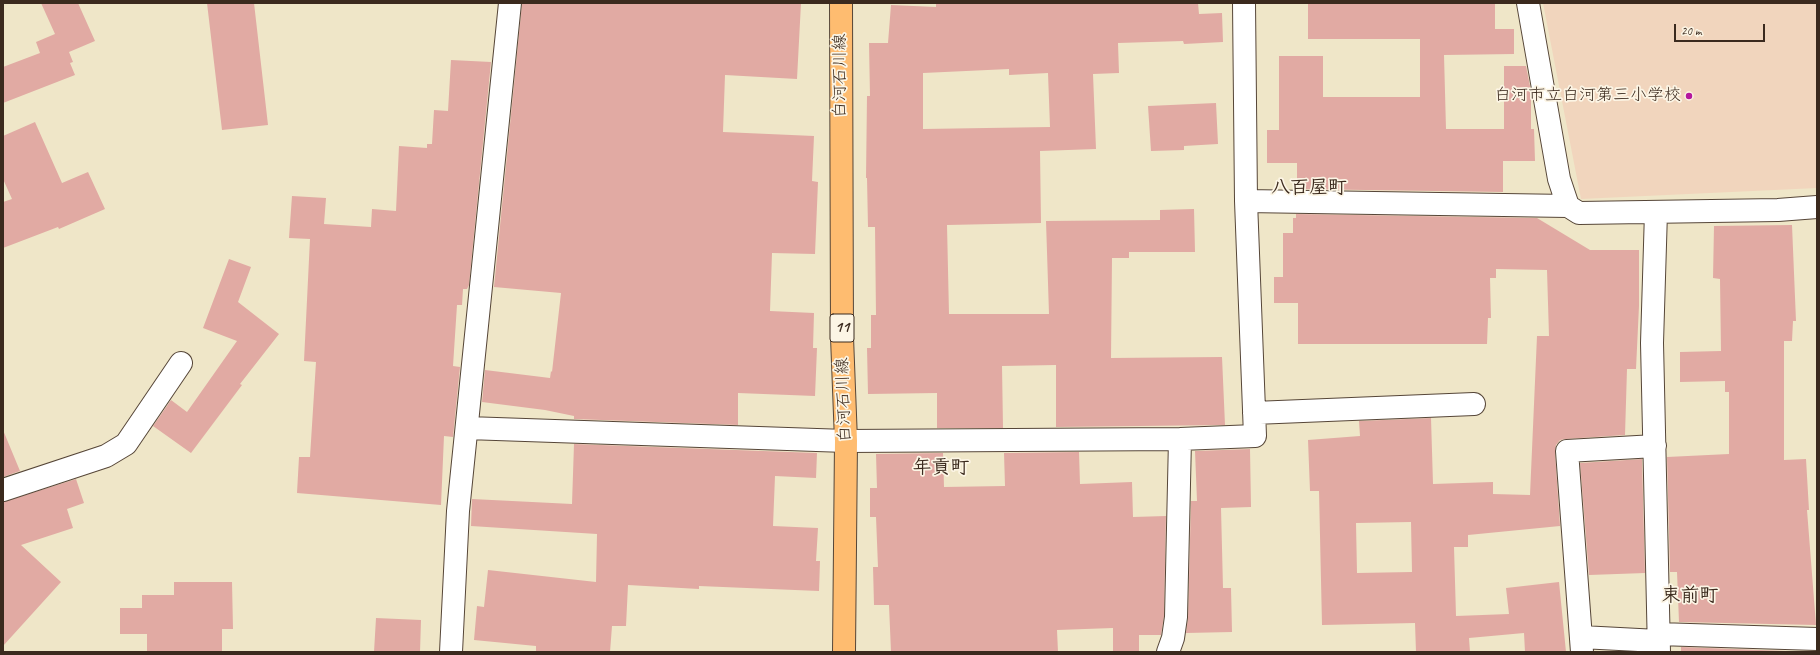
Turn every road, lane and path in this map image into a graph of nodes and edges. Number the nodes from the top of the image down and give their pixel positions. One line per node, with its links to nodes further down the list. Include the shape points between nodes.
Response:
1 (510, 3): 12 (street)
2 (841, 3): 14 (main road, 白河石川線 / 11, via 842,337)
3 (1244, 3): 5 (street)
4 (1528, 3): 6 (street, via 1559,179)
5 (1246, 201): 6 (street); 11 (street)
6 (1568, 206): 8 (street, via 1579,213)
7 (1817, 207): 8 (street)
8 (1656, 212): 15 (street, via 1652,343)
9 (181, 363): 16 (street, via 131,438 122,447 106,456)
10 (1474, 404): 11 (street)
11 (1254, 413): 13 (street, via 1255,436)
12 (467, 428): 14 (street); 20 (street, via 458,511)
13 (1180, 439): 14 (street); 22 (street, via 1176,617)
14 (846, 441): 21 (main road, 白河石川線 / 11)
15 (1655, 446): 18 (street); 19 (street, via 1568,451)
16 (3, 490)
17 (1817, 639): 18 (street)
18 (1658, 642): 19 (street)
19 (1582, 645)
20 (451, 652)
21 (844, 652)
22 (1168, 652)

